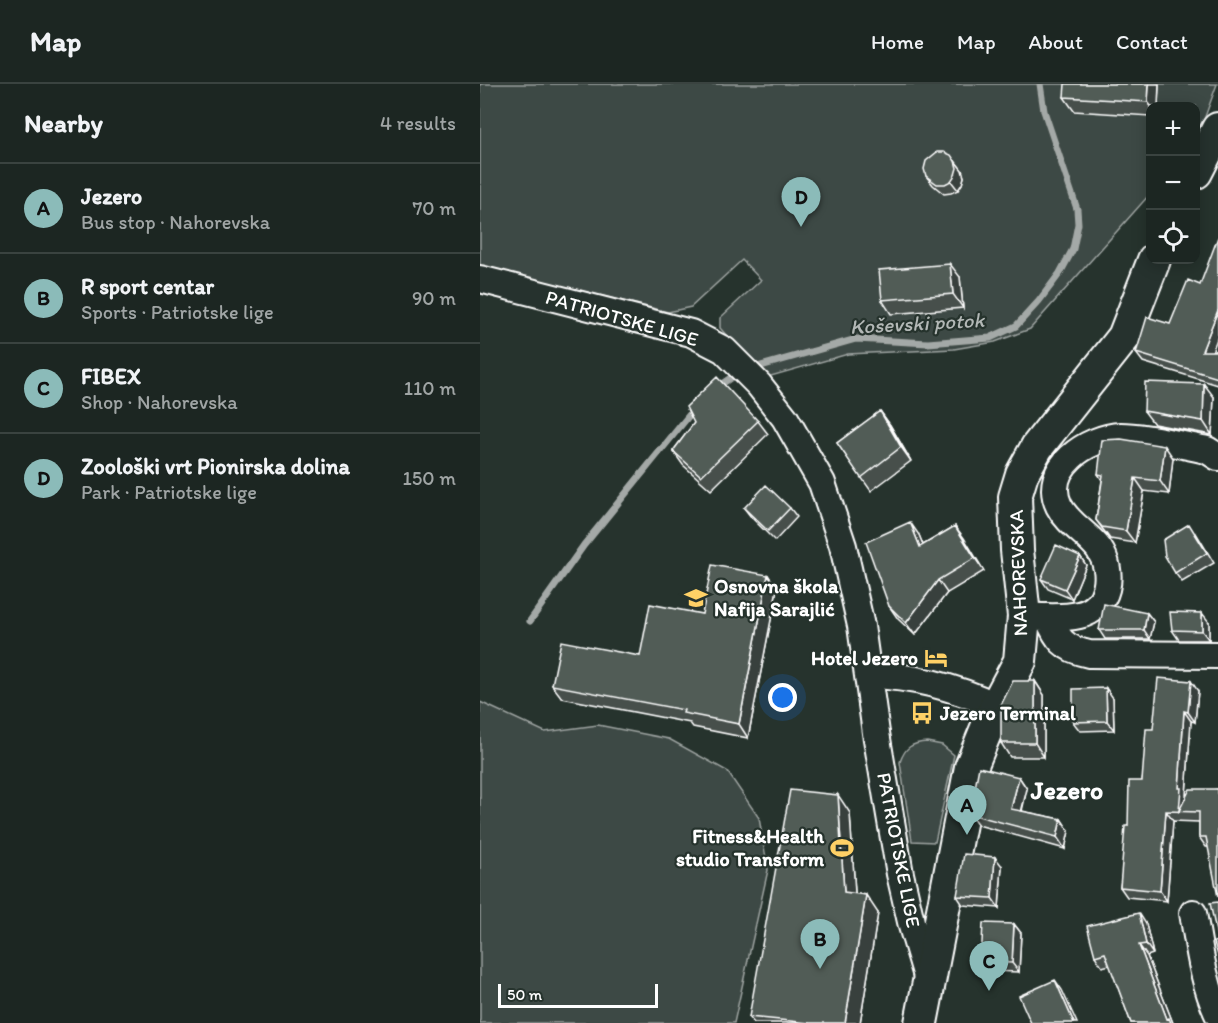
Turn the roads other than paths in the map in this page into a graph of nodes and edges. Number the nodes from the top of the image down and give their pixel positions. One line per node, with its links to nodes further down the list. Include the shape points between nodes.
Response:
1 (1218, 129): 2 (street)
2 (1200, 164)
3 (1152, 264): 6 (street, NAHOREVSKA, via 1124,337 1037,447 1022,474 1015,496 1017,550)
4 (480, 279): 8 (street, PATRIOTSKE LIGE, via 691,333 724,350 759,385 785,418 822,483 843,546)
5 (1218, 457): 6 (street, via 1207,450 1120,436 1089,446 1063,463 1055,485 1058,504 1068,520 1099,550 1109,581 1093,609 1080,615)
6 (1036, 617): 7 (street, via 1077,652); 9 (street, NAHOREVSKA, via 1020,661)
7 (1218, 655)
8 (869, 675): 9 (street, via 913,680); 11 (street, PATRIOTSKE LIGE, via 900,874)
9 (996, 706): 11 (street, NAHOREVSKA, via 971,767)
10 (1193, 913): 12 (street, via 1200,956)
11 (929, 984): 13 (street, PATRIOTSKE LIGE)
12 (1218, 1014)
13 (921, 1023)

